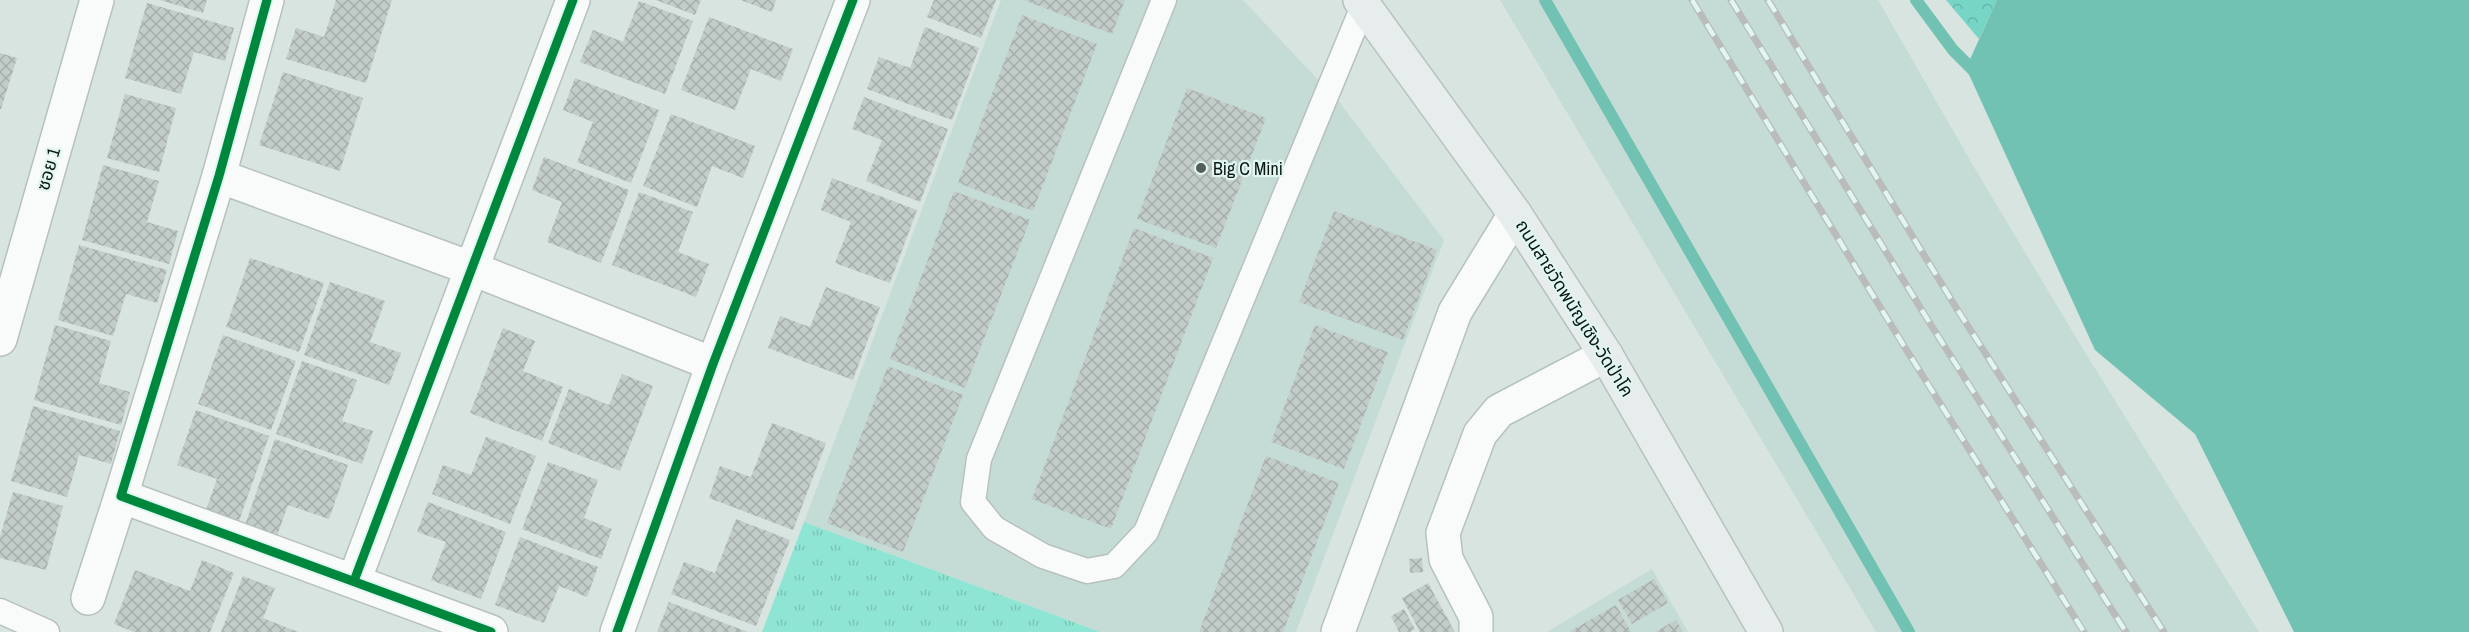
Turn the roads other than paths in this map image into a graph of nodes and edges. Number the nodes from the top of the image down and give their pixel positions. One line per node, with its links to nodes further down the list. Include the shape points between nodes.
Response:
1 (97, 0): 10 (street, ซอย 1)
2 (267, 0): 7 (street)
3 (573, 0): 9 (street)
4 (853, 0): 12 (street)
5 (1164, 0): 6 (lane, via 979,459 973,502 993,528 1043,556 1087,571 1114,566 1146,532)
6 (1362, 2): 8 (main road, ถนนสายวัดพนัญเชิง-วัดป่าโค)
7 (219, 176): 9 (street); 13 (street)
8 (1515, 214): 11 (main road, ถนนสายวัดพนัญเชิง-วัดป่าโค); 20 (street, via 1455,312)
9 (473, 269): 12 (street); 14 (street)
10 (0, 339)
11 (1606, 354): 21 (street, via 1499,411 1480,434 1443,533 1446,559 1476,616); 22 (main road, ถนนสายวัดพนัญเชิง-วัดป่าโค)
12 (713, 364): 19 (street)
13 (121, 496): 14 (street); 15 (street)
14 (354, 582): 18 (street)
15 (88, 598)
16 (0, 611): 17 (lane)
17 (46, 632)
18 (490, 632)
19 (617, 632)
20 (1338, 632)
21 (1476, 632)
22 (1766, 632)

